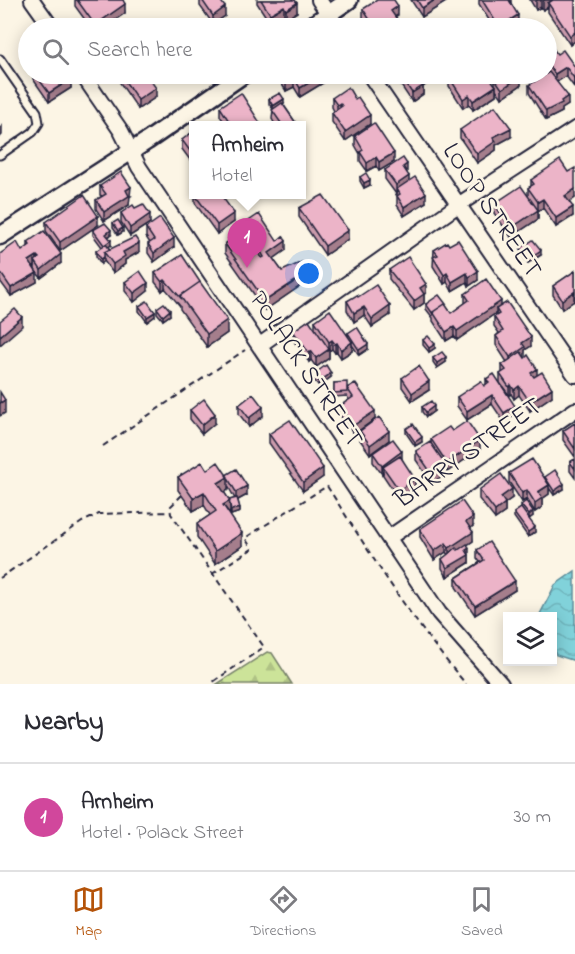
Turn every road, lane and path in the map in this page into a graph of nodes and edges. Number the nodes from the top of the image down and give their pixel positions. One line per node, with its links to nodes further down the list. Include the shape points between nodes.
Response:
1 (32, 0): 5 (street)
2 (319, 0): 4 (street)
3 (349, 0): 4 (street)
4 (329, 14): 6 (street); 7 (street)
5 (45, 18)
6 (323, 18)
7 (332, 18)
8 (0, 58): 14 (lane, via 37,112 39,123 33,132)
9 (88, 84): 13 (street, POLACK STREET)
10 (229, 84): 13 (street)
11 (376, 84): 15 (street, LOOP STREET)
12 (575, 129): 15 (street)
13 (131, 150): 16 (street); 17 (street, POLACK STREET)
14 (0, 155)
15 (458, 205): 17 (street); 18 (street, LOOP STREET)
16 (0, 236)
17 (259, 343): 20 (path); 23 (street, POLACK STREET)
18 (575, 375)
19 (575, 410): 23 (street, BARRY STREET)
20 (103, 446)
21 (182, 495): 22 (path, via 173,501)
22 (170, 512): 24 (path); 25 (path, via 99,514 81,522)
23 (390, 537): 28 (street, POLACK STREET, via 445,621)
24 (212, 574): 26 (path, via 264,647); 27 (path, via 252,549 245,538 327,486 400,601)
25 (0, 578)
26 (210, 684)
27 (466, 684)
28 (501, 684)

